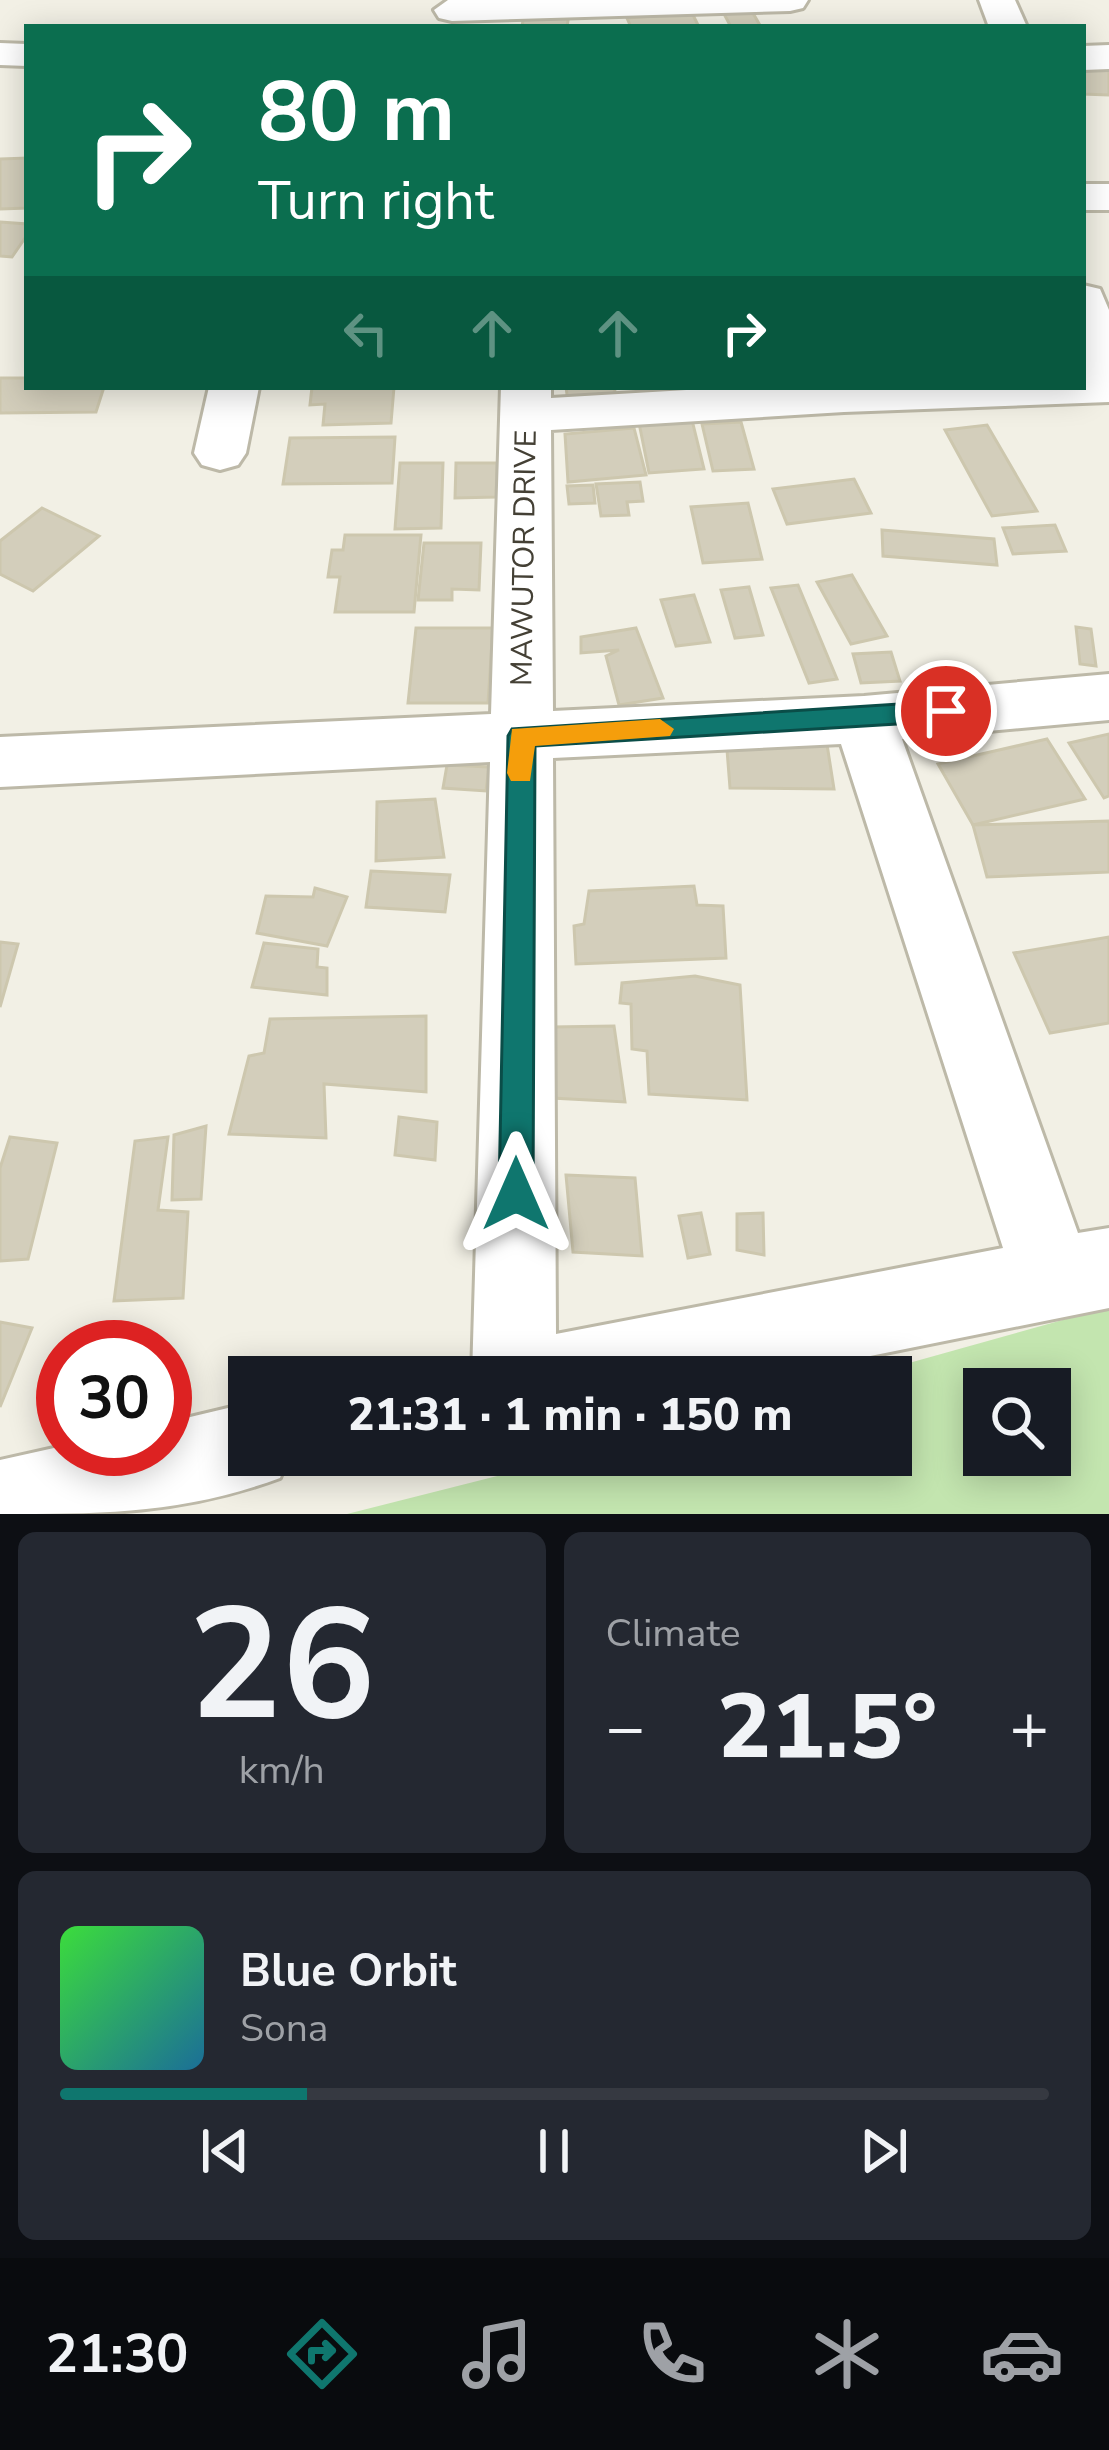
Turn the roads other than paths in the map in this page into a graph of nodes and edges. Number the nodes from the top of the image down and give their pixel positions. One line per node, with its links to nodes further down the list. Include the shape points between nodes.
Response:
1 (790, 0): 2 (street)
2 (744, 1): 4 (street)
3 (453, 12): 4 (street)
4 (703, 15)
5 (1086, 310): 6 (street)
6 (1106, 387)
7 (233, 390): 10 (street)
8 (1019, 390): 9 (street)
9 (526, 402): 13 (street, MAWUTOR DRIVE)
10 (220, 453)
11 (1109, 697): 12 (street)
12 (864, 718): 13 (street); 15 (street)
13 (521, 736): 14 (street); 16 (street, MAWUTOR DRIVE)
14 (0, 762)
15 (1081, 1274): 17 (street)
16 (514, 1356)
17 (661, 1356)
18 (228, 1452): 19 (street)
19 (0, 1505)

